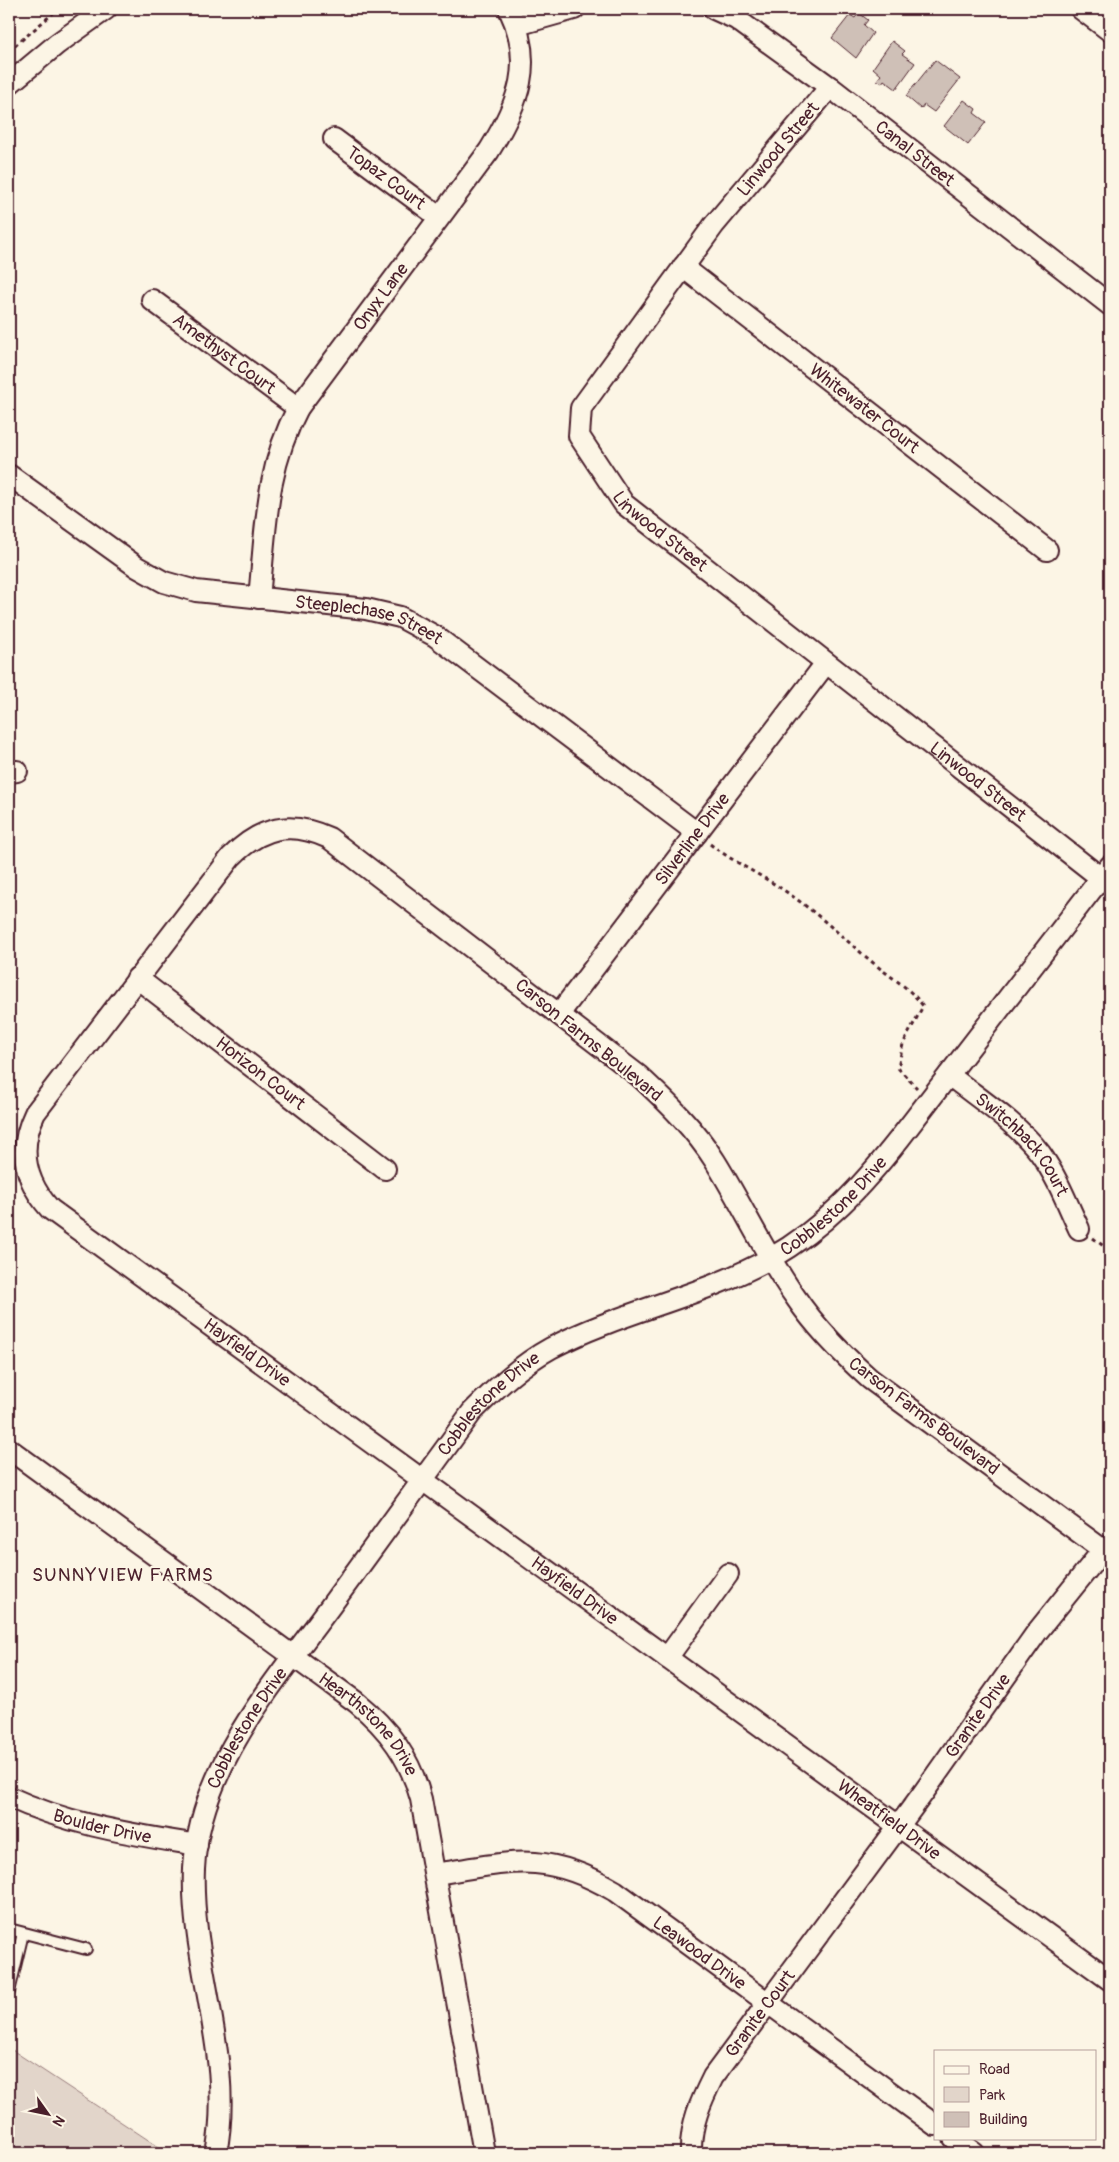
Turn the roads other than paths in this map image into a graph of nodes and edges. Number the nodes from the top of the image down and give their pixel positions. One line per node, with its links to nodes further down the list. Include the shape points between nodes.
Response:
1 (106, 9): 7 (street)
2 (574, 9): 5 (street)
3 (714, 9): 8 (street, Canal Street, via 736,19)
4 (1081, 9): 6 (street)
5 (513, 17): 10 (street, Onyx Lane, via 523,57 519,92 507,122 489,151)
6 (1110, 31)
7 (9, 84)
8 (830, 87): 11 (street, Linwood Street, via 714,225); 13 (street, Canal Street)
9 (334, 139): 10 (street, Topaz Court)
10 (439, 217): 14 (street, Onyx Lane)
11 (683, 267): 16 (street, Whitewater Court); 18 (street, Linwood Street, via 581,408 579,436 624,504)
12 (152, 300): 14 (street, Amethyst Court)
13 (1110, 305)
14 (298, 408): 17 (street, Onyx Lane, via 284,434 271,480)
15 (9, 475): 17 (street, Steeplechase Street, via 137,567 164,582 196,591)
16 (1047, 550)
17 (259, 598): 19 (street, Steeplechase Street, via 366,609 400,617 435,636)
18 (826, 663): 19 (street, Silverline Drive); 20 (street, Linwood Street)
19 (697, 833): 22 (street, Silverline Drive)
20 (1106, 872): 23 (street, Cobblestone Drive)
21 (137, 978): 22 (street, Carson Farms Boulevard, via 245,843 277,829 296,828 330,838); 24 (street, Horizon Court); 28 (street, Hayfield Drive, via 34,1113 27,1128 25,1162 39,1196 50,1209)
22 (559, 1014): 26 (street, Carson Farms Boulevard, via 639,1076 690,1128 714,1159)
23 (949, 1075): 25 (street, Switchback Court, via 1018,1130 1038,1152 1055,1176); 26 (street, Cobblestone Drive, via 865,1182 805,1237)
24 (385, 1169)
25 (1080, 1228)
26 (772, 1258): 28 (street, Cobblestone Drive, via 733,1278 550,1348 498,1386 472,1412); 29 (street, Carson Farms Boulevard, via 794,1297 818,1328 870,1379)
27 (9, 1449): 31 (street, Hearthstone Drive)
28 (422, 1480): 31 (street, Cobblestone Drive); 32 (street, Hayfield Drive)
29 (1107, 1553): 34 (street, Granite Drive, via 1037,1632)
30 (728, 1574): 32 (street)
31 (294, 1657): 35 (street, Cobblestone Drive, via 238,1736 225,1761 211,1792); 36 (street, Hearthstone Drive, via 376,1718 392,1736 418,1785)
32 (667, 1658): 34 (street, Wheatfield Drive)
33 (9, 1798): 35 (street, Boulder Drive, via 101,1829)
34 (899, 1826): 37 (street, Granite Drive); 41 (street, Wheatfield Drive)
35 (197, 1845): 46 (street, Cobblestone Drive, via 194,1868 197,1942 219,2077 220,2121)
36 (435, 1874): 43 (street, Leawood Drive, via 521,1862 543,1862 571,1869 615,1891); 47 (street, Hearthstone Drive)
37 (854, 1886): 43 (street, Granite Court)
38 (9, 1929): 39 (lane)
39 (24, 1933): 40 (lane); 42 (lane)
40 (86, 1949)
41 (1110, 1980)
42 (9, 1992)
43 (768, 2003): 44 (street, Leawood Drive); 48 (street, Granite Court, via 714,2077 700,2103 692,2130)
44 (934, 2124)
45 (957, 2140): 49 (street)
46 (216, 2153)
47 (484, 2153)
48 (691, 2153)
49 (974, 2153)

